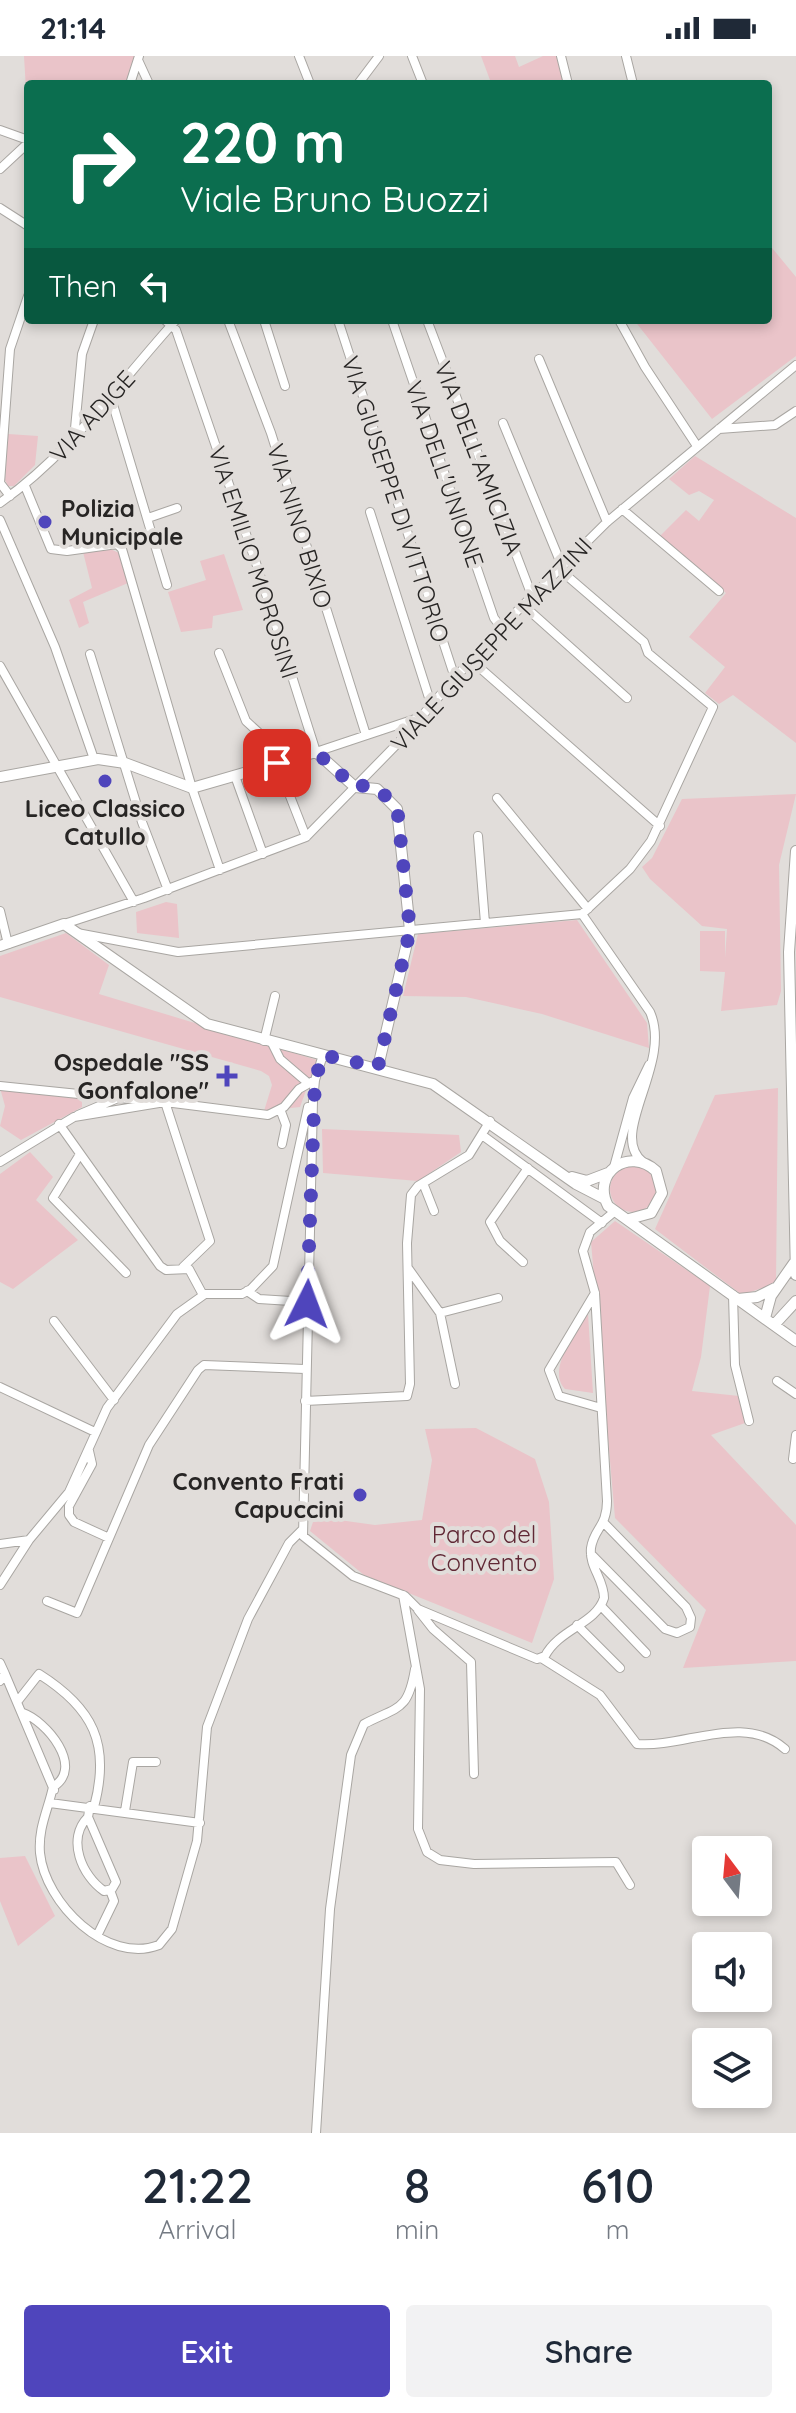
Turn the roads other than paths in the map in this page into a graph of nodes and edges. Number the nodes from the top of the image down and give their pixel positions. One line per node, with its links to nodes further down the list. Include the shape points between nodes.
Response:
1 (299, 56): 10 (street)
2 (379, 56): 7 (street)
3 (412, 56): 13 (street)
4 (561, 56): 14 (street)
5 (626, 56): 15 (street)
6 (139, 58): 8 (street); 9 (street)
7 (366, 74): 11 (street); 12 (street)
8 (131, 80)
9 (147, 80)
10 (308, 80)
11 (361, 80)
12 (368, 80)
13 (421, 80)
14 (567, 80)
15 (632, 80)
16 (0, 130): 17 (street)
17 (24, 140)
18 (24, 146): 19 (street)
19 (0, 169)
20 (0, 208): 21 (street)
21 (24, 223)
22 (24, 307): 33 (street)
23 (93, 324): 41 (street, via 82,354)
24 (169, 324): 37 (street, VIA ADIGE)
25 (172, 324): 69 (street, VIA EMILIO MOROSINI, via 221,457)
26 (230, 324): 68 (street, VIA NINO BIXIO, via 271,433)
27 (265, 324): 36 (street)
28 (339, 324): 64 (street, VIA GIUSEPPE DI VITTORIO)
29 (393, 324): 59 (street, VIA DELL'UNIONE)
30 (429, 324): 57 (street, VIA DELL'AMICIZIA)
31 (621, 324): 42 (street)
32 (0, 344): 33 (street)
33 (10, 346): 44 (street, via 0,481)
34 (539, 359): 51 (street)
35 (796, 365): 40 (street, VIALE GIUSEPPE MAZZINI)
36 (285, 386)
37 (111, 398): 41 (street, VIA ADIGE); 49 (street)
38 (796, 411): 40 (street, via 775,425)
39 (503, 423): 54 (street)
40 (715, 430): 42 (street, VIALE GIUSEPPE MAZZINI)
41 (74, 439): 43 (street, VIA ADIGE)
42 (697, 446): 47 (street, VIALE GIUSEPPE MAZZINI)
43 (25, 486): 44 (street, VIA ADIGE); 53 (street, via 51,549)
44 (10, 496): 45 (street, VIA ADIGE)
45 (0, 503)
46 (177, 508): 49 (street)
47 (622, 509): 51 (street, VIALE GIUSEPPE MAZZINI); 56 (street)
48 (370, 512): 66 (street)
49 (148, 518): 55 (street)
50 (0, 520): 70 (street, via 55,647)
51 (607, 522): 54 (street, VIALE GIUSEPPE MAZZINI)
52 (82, 534): 53 (street)
53 (87, 546): 77 (street, via 117,544 122,549)
54 (560, 568): 57 (street, VIALE GIUSEPPE MAZZINI); 79 (street, via 713,707)
55 (167, 585)
56 (719, 591)
57 (532, 596): 58 (street, VIALE GIUSEPPE MAZZINI)
58 (523, 605): 59 (street, VIALE GIUSEPPE MAZZINI); 65 (street)
59 (501, 627): 62 (street, VIALE GIUSEPPE MAZZINI)
60 (219, 653): 72 (street, via 246,721 258,732)
61 (90, 654): 71 (street)
62 (472, 661): 64 (street, VIALE GIUSEPPE MAZZINI); 79 (street)
63 (0, 666): 73 (street)
64 (455, 678): 66 (street, VIALE GIUSEPPE MAZZINI)
65 (627, 698)
66 (431, 704): 67 (street, VIALE GIUSEPPE MAZZINI)
67 (421, 717): 68 (street); 76 (street, VIALE GIUSEPPE MAZZINI)
68 (366, 735): 69 (street)
69 (316, 752): 72 (main road); 76 (main road)
70 (94, 759): 71 (main road); 73 (main road)
71 (125, 763): 77 (main road); 85 (street)
72 (272, 764): 74 (main road); 81 (street)
73 (55, 766): 75 (main road); 86 (street)
74 (235, 776): 77 (main road); 83 (street)
75 (0, 777)
76 (355, 787): 81 (street, VIALE GIUSEPPE MAZZINI); 91 (main road, via 377,789 397,809)
77 (192, 788): 84 (street)
78 (497, 798): 88 (street)
79 (660, 826): 88 (street, via 630,869)
80 (478, 836): 89 (street)
81 (306, 837): 83 (street, VIALE GIUSEPPE MAZZINI)
82 (796, 851): 128 (main road, via 789,952)
83 (263, 854): 84 (street, VIALE GIUSEPPE MAZZINI)
84 (220, 870): 85 (street, VIALE GIUSEPPE MAZZINI)
85 (168, 890): 86 (street, VIALE GIUSEPPE MAZZINI)
86 (134, 902): 90 (street, VIALE GIUSEPPE MAZZINI)
87 (0, 911): 93 (street)
88 (585, 912): 89 (street); 96 (street, via 650,1012 657,1037)
89 (485, 923): 91 (street)
90 (64, 924): 92 (main road); 93 (main road)
91 (410, 930): 92 (street, via 178,952); 98 (main road)
92 (77, 933): 95 (main road, via 179,1008 211,1026)
93 (4, 945)
94 (275, 996): 95 (street)
95 (268, 1042): 97 (main road); 99 (street, via 280,1059)
96 (654, 1054): 115 (street, via 629,1139); 118 (street, via 633,1098)
97 (323, 1055): 98 (main road); 99 (street)
98 (378, 1067): 109 (main road, via 430,1082)
99 (312, 1082): 101 (street); 103 (street)
100 (0, 1086): 102 (street)
101 (299, 1089): 103 (street); 107 (street)
102 (89, 1094): 104 (street); 106 (street)
103 (312, 1095): 134 (street, via 283,1209 278,1252 273,1266); 140 (street)
104 (118, 1098): 105 (street); 106 (street)
105 (165, 1102): 107 (street, via 261,1115); 108 (street); 129 (street, via 210,1241)
106 (88, 1109): 108 (street)
107 (280, 1109): 112 (street, via 286,1125)
108 (74, 1117): 110 (street)
109 (490, 1121): 111 (street); 116 (main road)
110 (59, 1124): 113 (street); 114 (street)
111 (482, 1135): 117 (street); 119 (street, via 464,1159)
112 (282, 1144)
113 (80, 1154): 129 (street, via 160,1266); 131 (street, via 53,1198)
114 (0, 1162)
115 (643, 1162): 118 (main road, via 623,1161); 121 (main road, via 656,1171 662,1185)
116 (550, 1165): 118 (main road, via 583,1180); 120 (main road)
117 (528, 1168): 125 (street); 127 (street, via 490,1222 500,1241)
118 (611, 1170): 120 (main road)
119 (423, 1183): 122 (street); 130 (street, via 410,1201)
120 (605, 1199): 123 (main road)
121 (656, 1208): 124 (main road); 126 (main road, via 650,1222)
122 (434, 1211)
123 (614, 1212): 124 (main road); 125 (street)
124 (629, 1219): 126 (main road)
125 (602, 1223): 135 (street, via 584,1243)
126 (656, 1240): 137 (main road)
127 (523, 1262)
128 (794, 1263): 132 (main road); 133 (main road)
129 (183, 1267): 136 (street)
130 (407, 1267): 141 (street); 151 (street, via 407,1396)
131 (126, 1273)
132 (796, 1275)
133 (776, 1287): 137 (main road); 143 (main road)
134 (247, 1291): 136 (street); 140 (street, via 259,1299)
135 (595, 1293): 152 (street); 152 (street, via 549,1370 559,1396)
136 (203, 1295): 150 (street, via 177,1314)
137 (736, 1297): 143 (main road); 153 (street, via 735,1365)
138 (498, 1298): 141 (street)
139 (796, 1301): 143 (main road, via 786,1316)
140 (307, 1303): 145 (street)
141 (440, 1313): 147 (street)
142 (54, 1321): 150 (street)
143 (769, 1322): 144 (main road)
144 (796, 1341)
145 (305, 1369): 151 (street); 160 (street, via 204,1365 198,1370 157,1431)
146 (777, 1381): 149 (street)
147 (455, 1384)
148 (0, 1387): 154 (street)
149 (796, 1394)
150 (114, 1400): 154 (street)
151 (305, 1401): 159 (street)
152 (601, 1408): 158 (street)
153 (749, 1421)
154 (95, 1432): 156 (street)
155 (796, 1435): 157 (street)
156 (89, 1451): 160 (street, via 92,1464 69,1515); 161 (street, via 65,1498)
157 (793, 1459)
158 (605, 1524): 163 (street, via 594,1537); 163 (street, via 686,1607 690,1627 677,1633 665,1629)
159 (302, 1530): 165 (street, via 357,1579); 186 (street, via 289,1543 248,1619 207,1727)
160 (109, 1538): 166 (street, via 77,1613)
161 (29, 1540): 162 (street); 164 (street)
162 (0, 1544)
163 (591, 1553): 167 (street, via 604,1590)
164 (0, 1585)
165 (403, 1595): 168 (street); 174 (street)
166 (47, 1601)
167 (601, 1606): 169 (street); 170 (street)
168 (418, 1609): 171 (street); 180 (street, via 471,1662)
169 (577, 1625): 171 (street, via 553,1641); 173 (street)
170 (646, 1653)
171 (543, 1659): 178 (street, via 600,1695 635,1744 742,1732)
172 (0, 1663): 175 (street)
173 (620, 1668)
174 (415, 1669): 187 (street, via 422,1713 418,1829 427,1852 440,1860 474,1864 616,1862); 190 (street, via 411,1695 394,1711 364,1724 351,1755 330,1909)
175 (2, 1679): 176 (street)
176 (15, 1698): 177 (street); 183 (street, via 39,1674 85,1712 100,1756)
177 (23, 1713): 181 (street); 181 (street, via 41,1721 55,1736 63,1759 60,1780)
178 (785, 1749)
179 (156, 1762): 184 (street, via 133,1762)
180 (474, 1774)
181 (53, 1787): 182 (street)
182 (55, 1802): 183 (street); 189 (street, via 40,1835 47,1879 57,1898)
183 (92, 1806): 184 (street); 185 (street)
184 (125, 1811): 186 (street)
185 (88, 1817): 188 (street, via 115,1879); 188 (street, via 79,1831 82,1865 97,1886)
186 (200, 1823): 189 (street, via 166,1939 155,1947 136,1949)
187 (630, 1885)
188 (110, 1890): 189 (street, via 114,1901)
189 (97, 1936)
190 (316, 2133)

